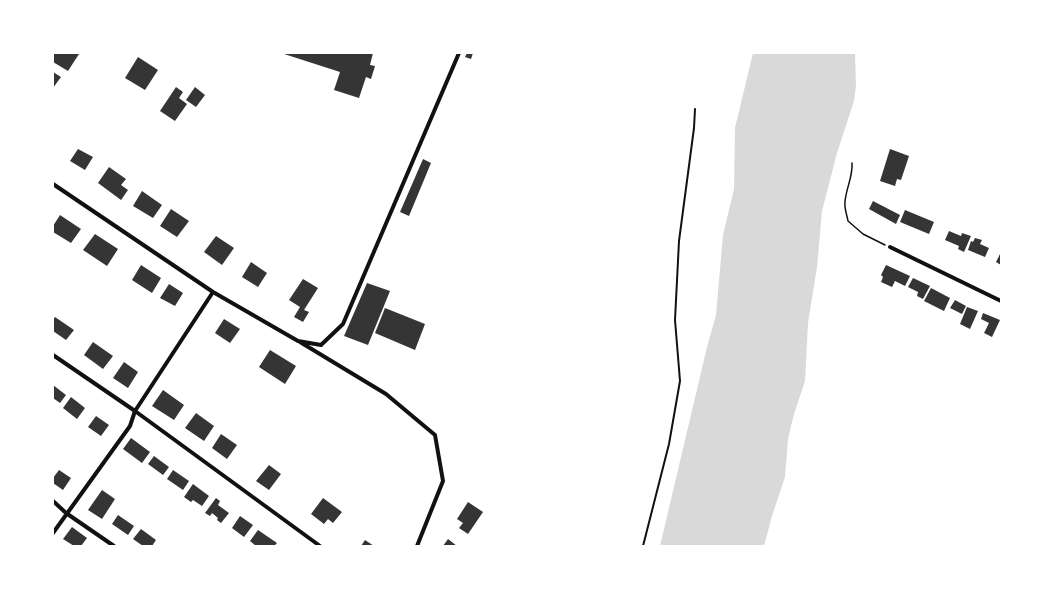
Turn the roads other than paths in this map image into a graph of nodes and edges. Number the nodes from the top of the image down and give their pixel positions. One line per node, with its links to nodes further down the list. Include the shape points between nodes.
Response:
1 (459, 53): 7 (street, via 343,324 321,345)
2 (695, 109): 16 (lane, via 679,241 675,320 680,381 669,444)
3 (53, 184): 5 (street)
4 (890, 247): 6 (street)
5 (213, 292): 7 (street); 9 (street)
6 (1001, 301)
7 (298, 341): 15 (street, via 386,394 435,435 443,481)
8 (53, 355): 9 (street)
9 (135, 411): 11 (street, via 130,426); 14 (street)
10 (53, 501): 11 (street)
11 (66, 513): 12 (street); 13 (street)
12 (53, 533)
13 (114, 546)
14 (320, 546)
15 (417, 546)
16 (643, 546)

